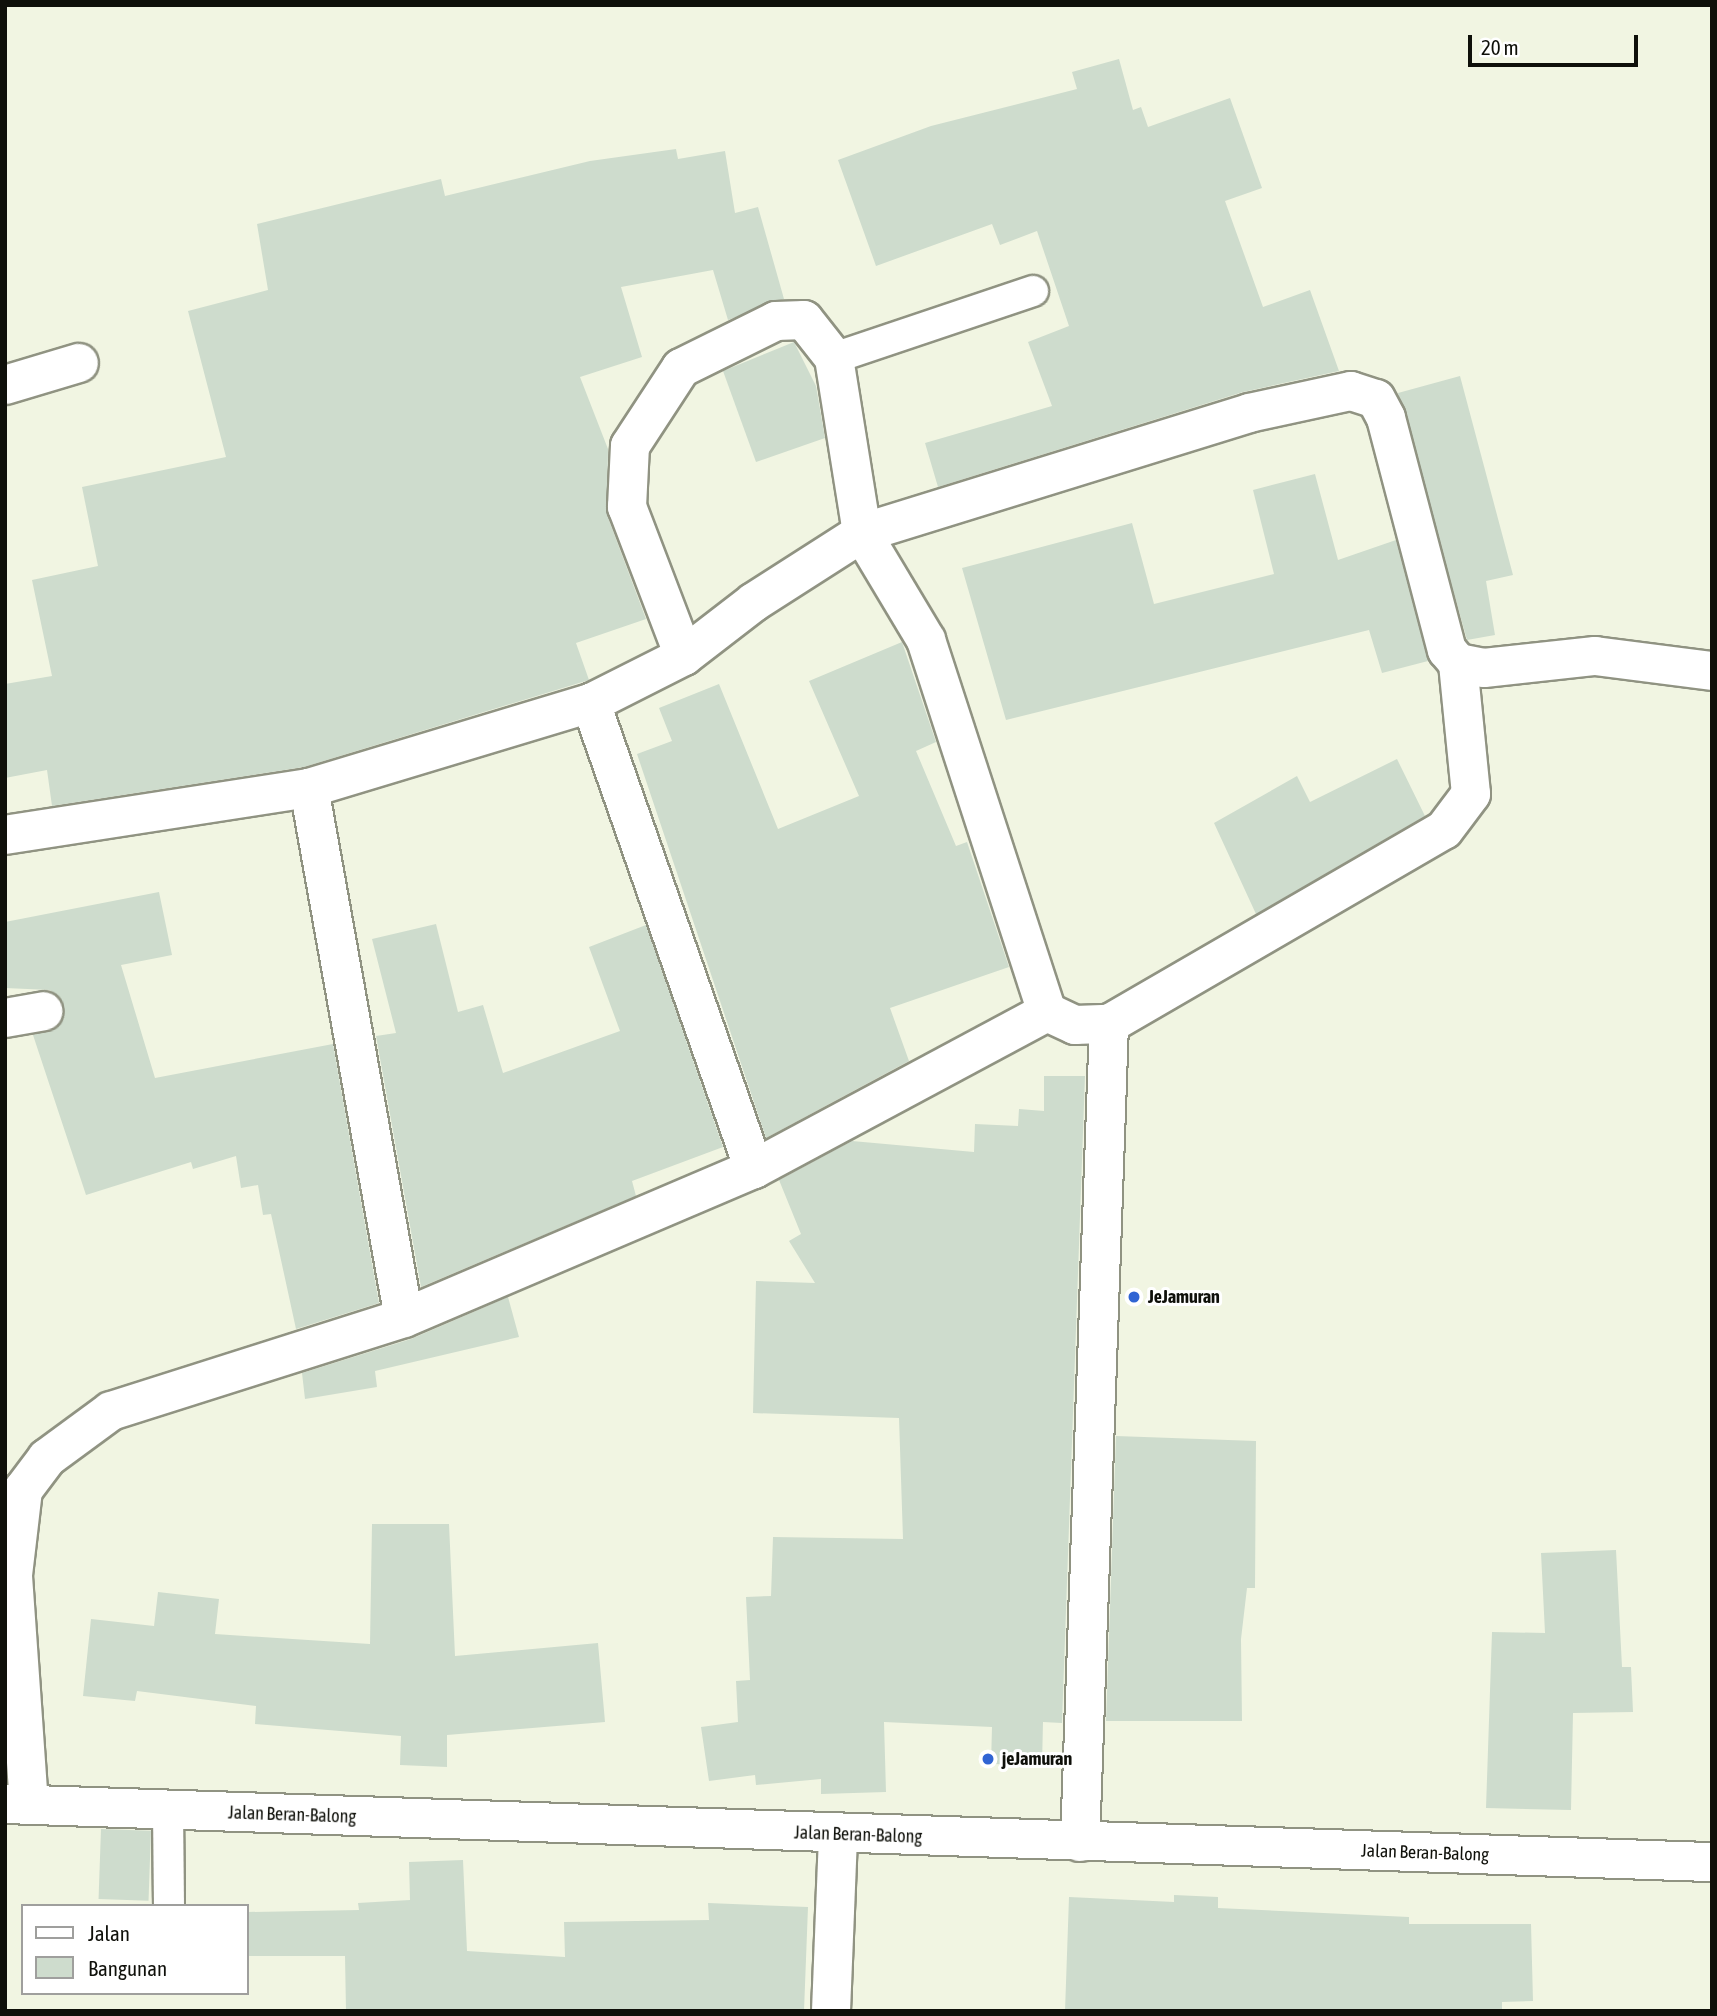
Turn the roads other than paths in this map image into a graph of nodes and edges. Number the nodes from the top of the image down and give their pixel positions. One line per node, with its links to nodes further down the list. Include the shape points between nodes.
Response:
1 (1033, 291): 2 (lane)
2 (834, 358): 5 (street); 6 (street, via 804,320 776,321 681,368 630,446 627,507)
3 (79, 362): 4 (street)
4 (5, 385)
5 (862, 533): 6 (street, via 754,602); 7 (street, via 1249,413 1351,391 1376,399 1386,418 1447,650); 13 (street, via 926,640)
6 (684, 656): 9 (street)
7 (1458, 663): 8 (street, via 1484,668 1595,656); 15 (street, via 1471,794 1444,830)
8 (1712, 671)
9 (591, 703): 10 (street); 16 (street)
10 (309, 788): 11 (street); 17 (street)
11 (5, 835)
12 (43, 1011): 14 (street)
13 (1047, 1012): 15 (street, via 1075,1026); 16 (street)
14 (5, 1018)
15 (1109, 1024): 21 (street)
16 (754, 1169): 17 (street)
17 (404, 1318): 18 (street, via 111,1411 47,1458 23,1490 13,1575)
18 (17, 1805): 19 (street, Jalan Beran-Balong)
19 (168, 1811): 20 (street, Jalan Beran-Balong); 23 (lane)
20 (838, 1835): 21 (street, Jalan Beran-Balong); 24 (street)
21 (1080, 1842): 22 (street, Jalan Beran-Balong)
22 (1712, 1862)
23 (169, 1904)
24 (831, 2011)

